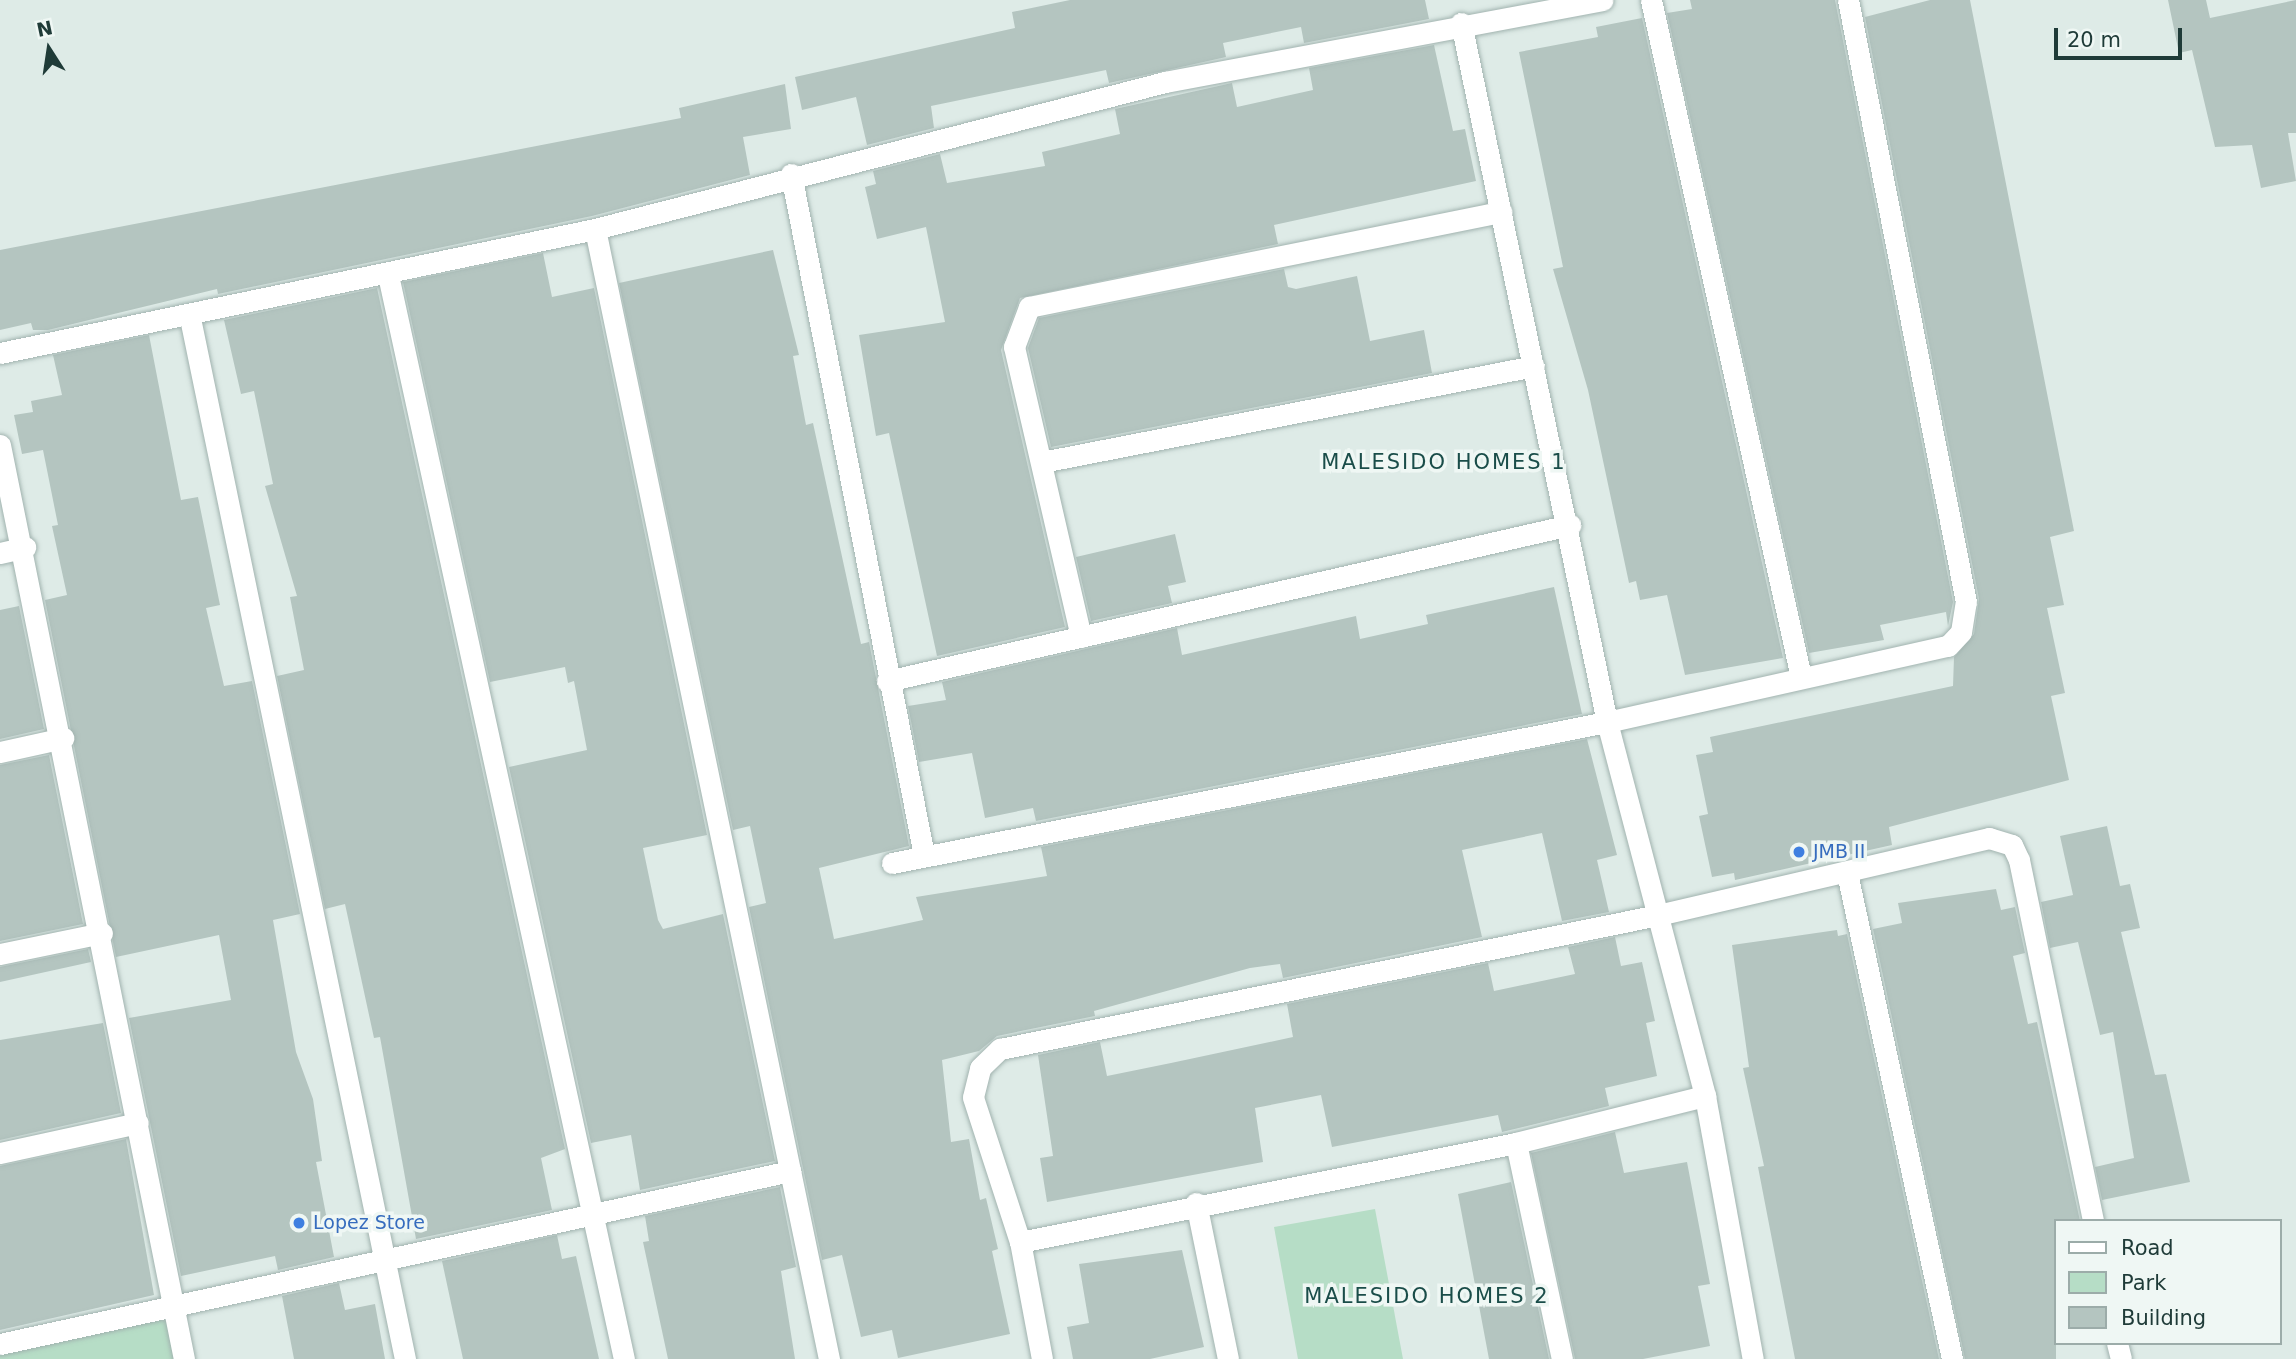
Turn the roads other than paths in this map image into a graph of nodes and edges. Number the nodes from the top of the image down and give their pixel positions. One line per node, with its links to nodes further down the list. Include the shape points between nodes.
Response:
1 (1602, 0): 4 (street)
2 (1651, 0): 18 (street)
3 (1848, 0): 18 (street, via 1966,615 1955,639 1936,651)
4 (1461, 23): 5 (street, via 1165,82); 6 (street)
5 (791, 174): 7 (street); 19 (street)
6 (1502, 212): 11 (street); 13 (street, via 1029,307 1014,346)
7 (595, 229): 8 (street); 33 (street)
8 (388, 275): 9 (street); 35 (street)
9 (190, 318): 10 (street); 38 (street)
10 (0, 353)
11 (1534, 366): 13 (street); 14 (street)
12 (0, 445): 15 (street)
13 (1042, 462): 17 (street)
14 (1570, 525): 17 (street); 20 (street)
15 (25, 547): 16 (street); 21 (street)
16 (0, 553)
17 (1081, 637): 19 (street)
18 (1801, 677): 20 (street)
19 (887, 681): 23 (street)
20 (1607, 722): 23 (street); 26 (street)
21 (63, 738): 22 (street); 27 (street)
22 (0, 752)
23 (924, 856): 24 (street)
24 (892, 863)
25 (1847, 873): 26 (street); 36 (street, via 1989,838 2012,845); 49 (street)
26 (1658, 915): 29 (street); 37 (street, via 1000,1049 980,1068 973,1097)
27 (102, 933): 28 (street); 30 (street)
28 (0, 954)
29 (1705, 1096): 31 (street); 48 (street)
30 (138, 1122): 32 (street); 39 (street)
31 (1516, 1143): 34 (street); 47 (street)
32 (0, 1153)
33 (790, 1171): 35 (street); 44 (street)
34 (1196, 1203): 37 (street); 46 (street)
35 (594, 1213): 38 (street); 43 (street)
36 (2092, 1219)
37 (1020, 1241): 45 (street)
38 (384, 1260): 39 (street); 42 (street)
39 (172, 1304): 40 (street); 41 (street)
40 (0, 1344)
41 (184, 1359)
42 (405, 1359)
43 (624, 1359)
44 (829, 1359)
45 (1042, 1359)
46 (1228, 1359)
47 (1562, 1359)
48 (1753, 1359)
49 (1952, 1359)

